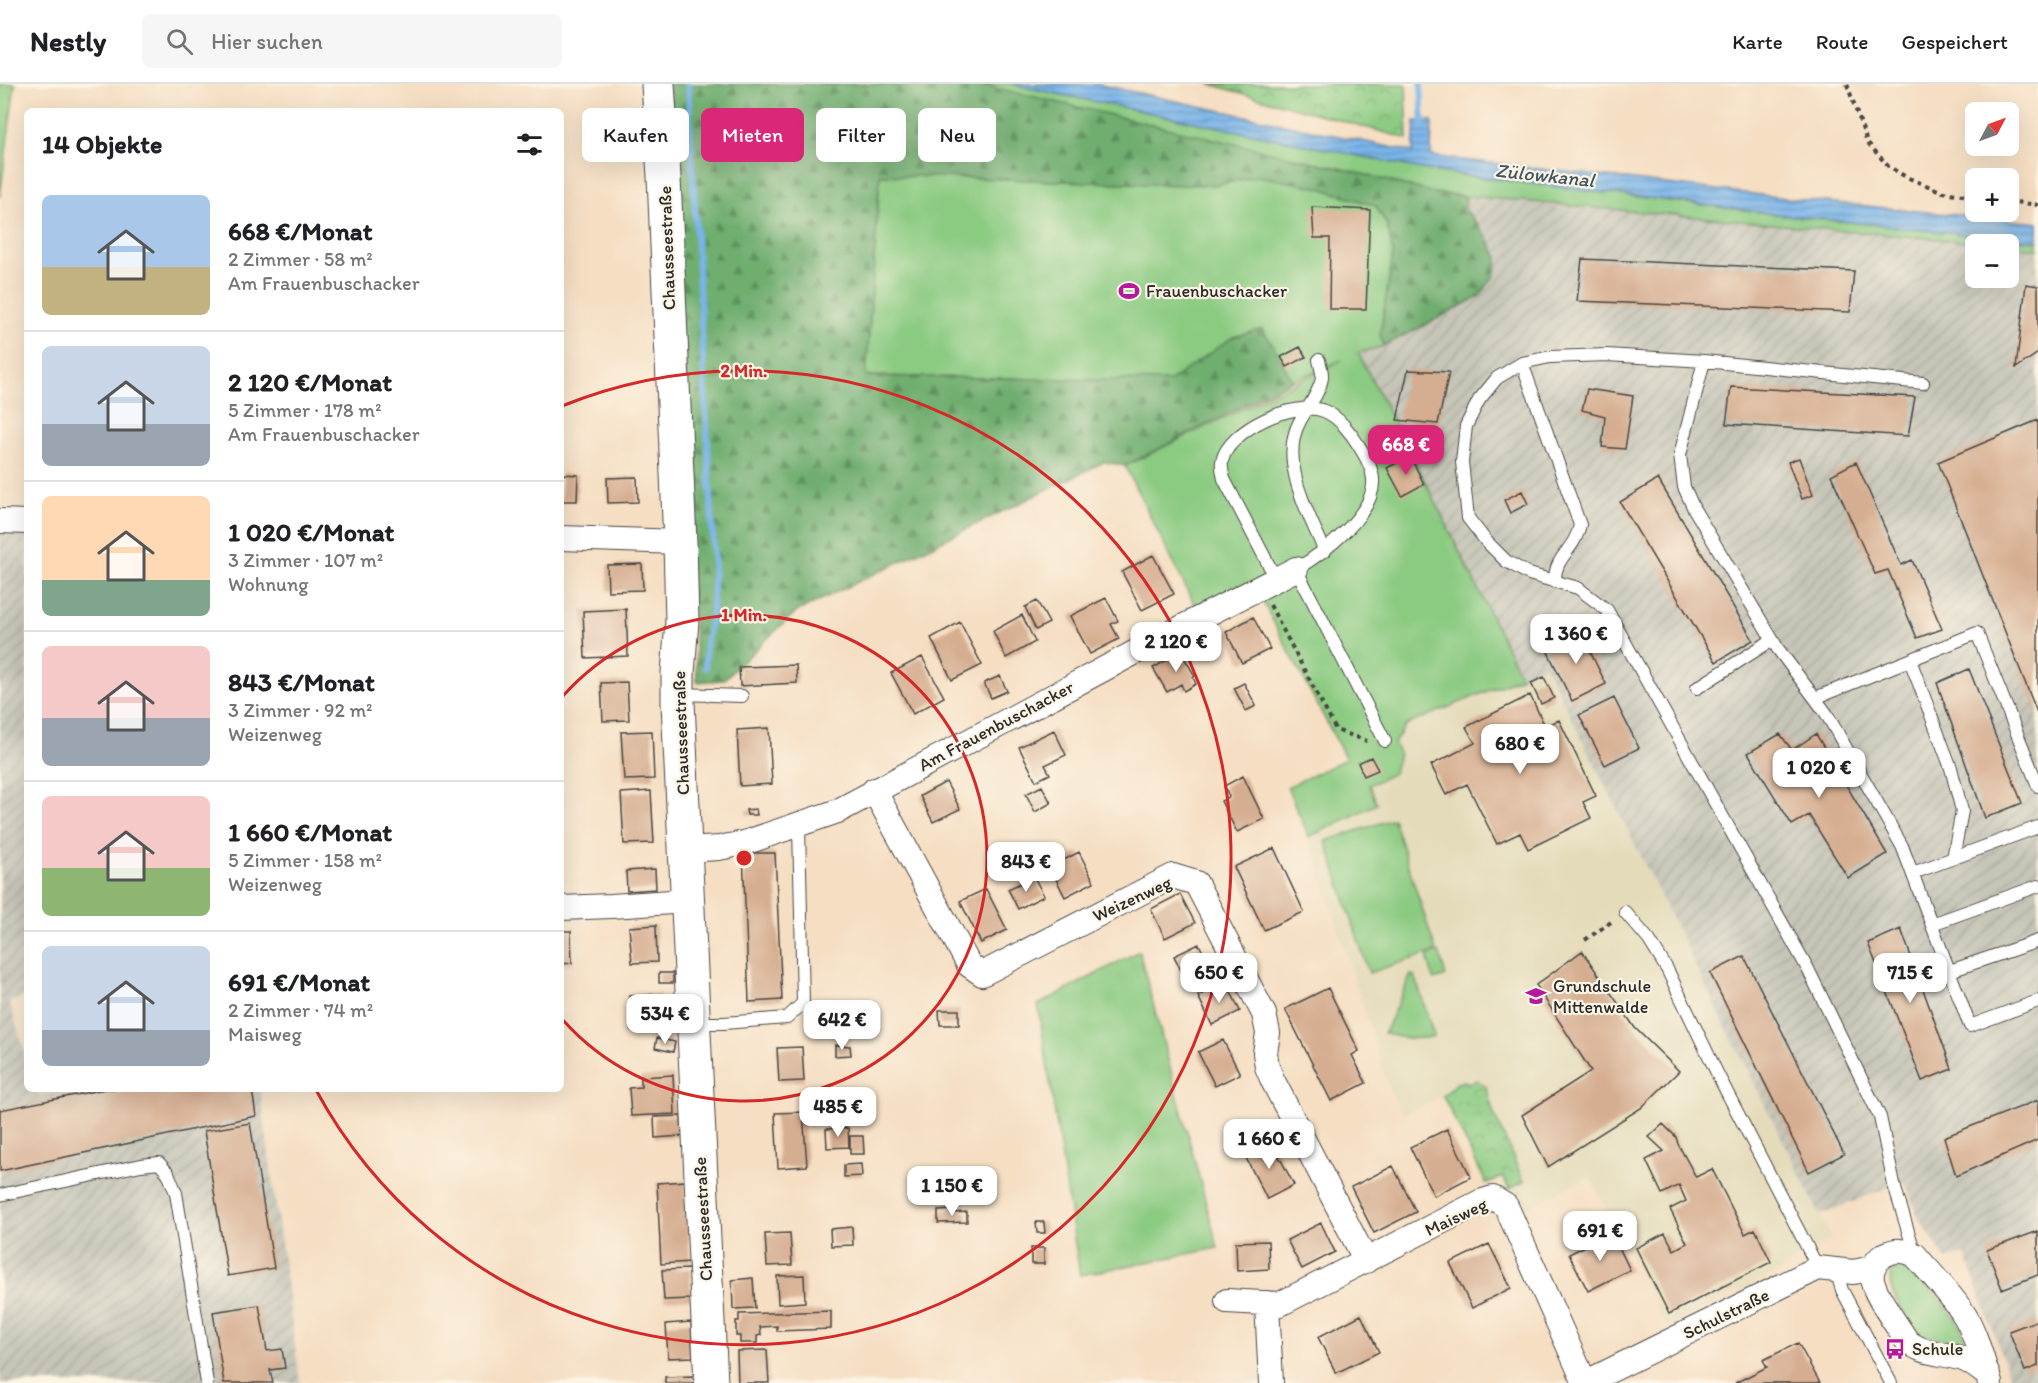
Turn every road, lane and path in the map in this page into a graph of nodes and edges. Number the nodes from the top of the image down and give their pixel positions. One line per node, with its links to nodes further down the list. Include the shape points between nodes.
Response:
1 (658, 84): 14 (street, Chausseestraße)
2 (1847, 84): 3 (path, via 1867,142 1888,166 1943,192)
3 (1965, 195)
4 (2019, 203): 5 (path)
5 (2038, 206)
6 (1319, 360): 10 (lane, via 1322,377)
7 (1704, 361): 8 (lane, via 1607,355 1550,357); 9 (lane); 18 (lane, via 1680,455 1684,487)
8 (1522, 363): 17 (lane, via 1580,525 1577,538 1555,570); 17 (lane, via 1497,378 1479,400 1466,426 1462,462 1468,518 1506,561 1529,574)
9 (1923, 383)
10 (1309, 408): 15 (lane, via 1298,424 1291,453 1298,488); 15 (lane, via 1325,411 1342,425 1369,462 1374,480 1362,510); 16 (lane, via 1287,411 1239,435 1227,448 1221,463 1224,479)
11 (0, 521): 12 (street)
12 (24, 522)
13 (564, 538): 14 (street)
14 (680, 542): 21 (street, Chausseestraße, via 682,621)
15 (1325, 551): 16 (lane)
16 (1278, 578): 24 (lane); 24 (path, via 1336,730 1376,744); 26 (street, Am Frauenbuschacker)
17 (1556, 581): 43 (lane, via 1578,588 1607,610 1808,969 1880,1117 1894,1185)
18 (1772, 640): 20 (lane); 23 (lane)
19 (1910, 660): 23 (lane); 25 (lane, via 1977,633); 30 (lane, via 1951,768 1962,812)
20 (1697, 688)
21 (678, 694): 22 (lane); 29 (street, Chausseestraße)
22 (742, 696)
23 (1815, 698): 31 (lane, via 1902,846)
24 (1385, 741)
25 (2038, 786)
26 (874, 790): 27 (street, Am Frauenbuschacker, via 838,811); 44 (street, Weizenweg, via 969,965 982,974 1173,876 1196,883 1264,1014 1268,1033 1265,1053 1273,1081)
27 (799, 826): 29 (street, Am Frauenbuschacker, via 744,843); 41 (lane, via 802,1003 787,1018)
28 (2038, 827): 30 (lane)
29 (686, 850): 33 (street, Chausseestraße)
30 (1953, 858): 31 (lane)
31 (1913, 873): 36 (lane)
32 (2038, 886): 36 (lane)
33 (687, 901): 34 (street); 41 (street, Chausseestraße)
34 (564, 908)
35 (1625, 912): 37 (path); 46 (lane, via 1667,969 1719,1077)
36 (1932, 924): 39 (lane)
37 (1585, 940)
38 (2038, 940): 39 (lane)
39 (1950, 971): 40 (lane, via 1970,1026)
40 (2038, 1000)
41 (693, 1023): 51 (street, Chausseestraße)
42 (0, 1195): 50 (lane, via 159,1163 176,1192)
43 (1915, 1255): 45 (street, via 1905,1250 1892,1251 1880,1257); 49 (street, via 1964,1314)
44 (1366, 1261): 48 (street, Maisweg, via 1280,1304); 53 (street, Maisweg, via 1493,1198 1506,1206)
45 (1872, 1268): 46 (street, Schulstraße, via 1853,1272); 49 (street, via 1872,1282 1913,1347 1965,1360)
46 (1827, 1270): 53 (street, Schulstraße); 54 (lane, via 1842,1290)
47 (1227, 1301): 48 (street, Maisweg)
48 (1267, 1304): 52 (street)
49 (1989, 1379)
50 (207, 1383)
51 (711, 1383)
52 (1271, 1383)
53 (1585, 1383)
54 (1891, 1383)

